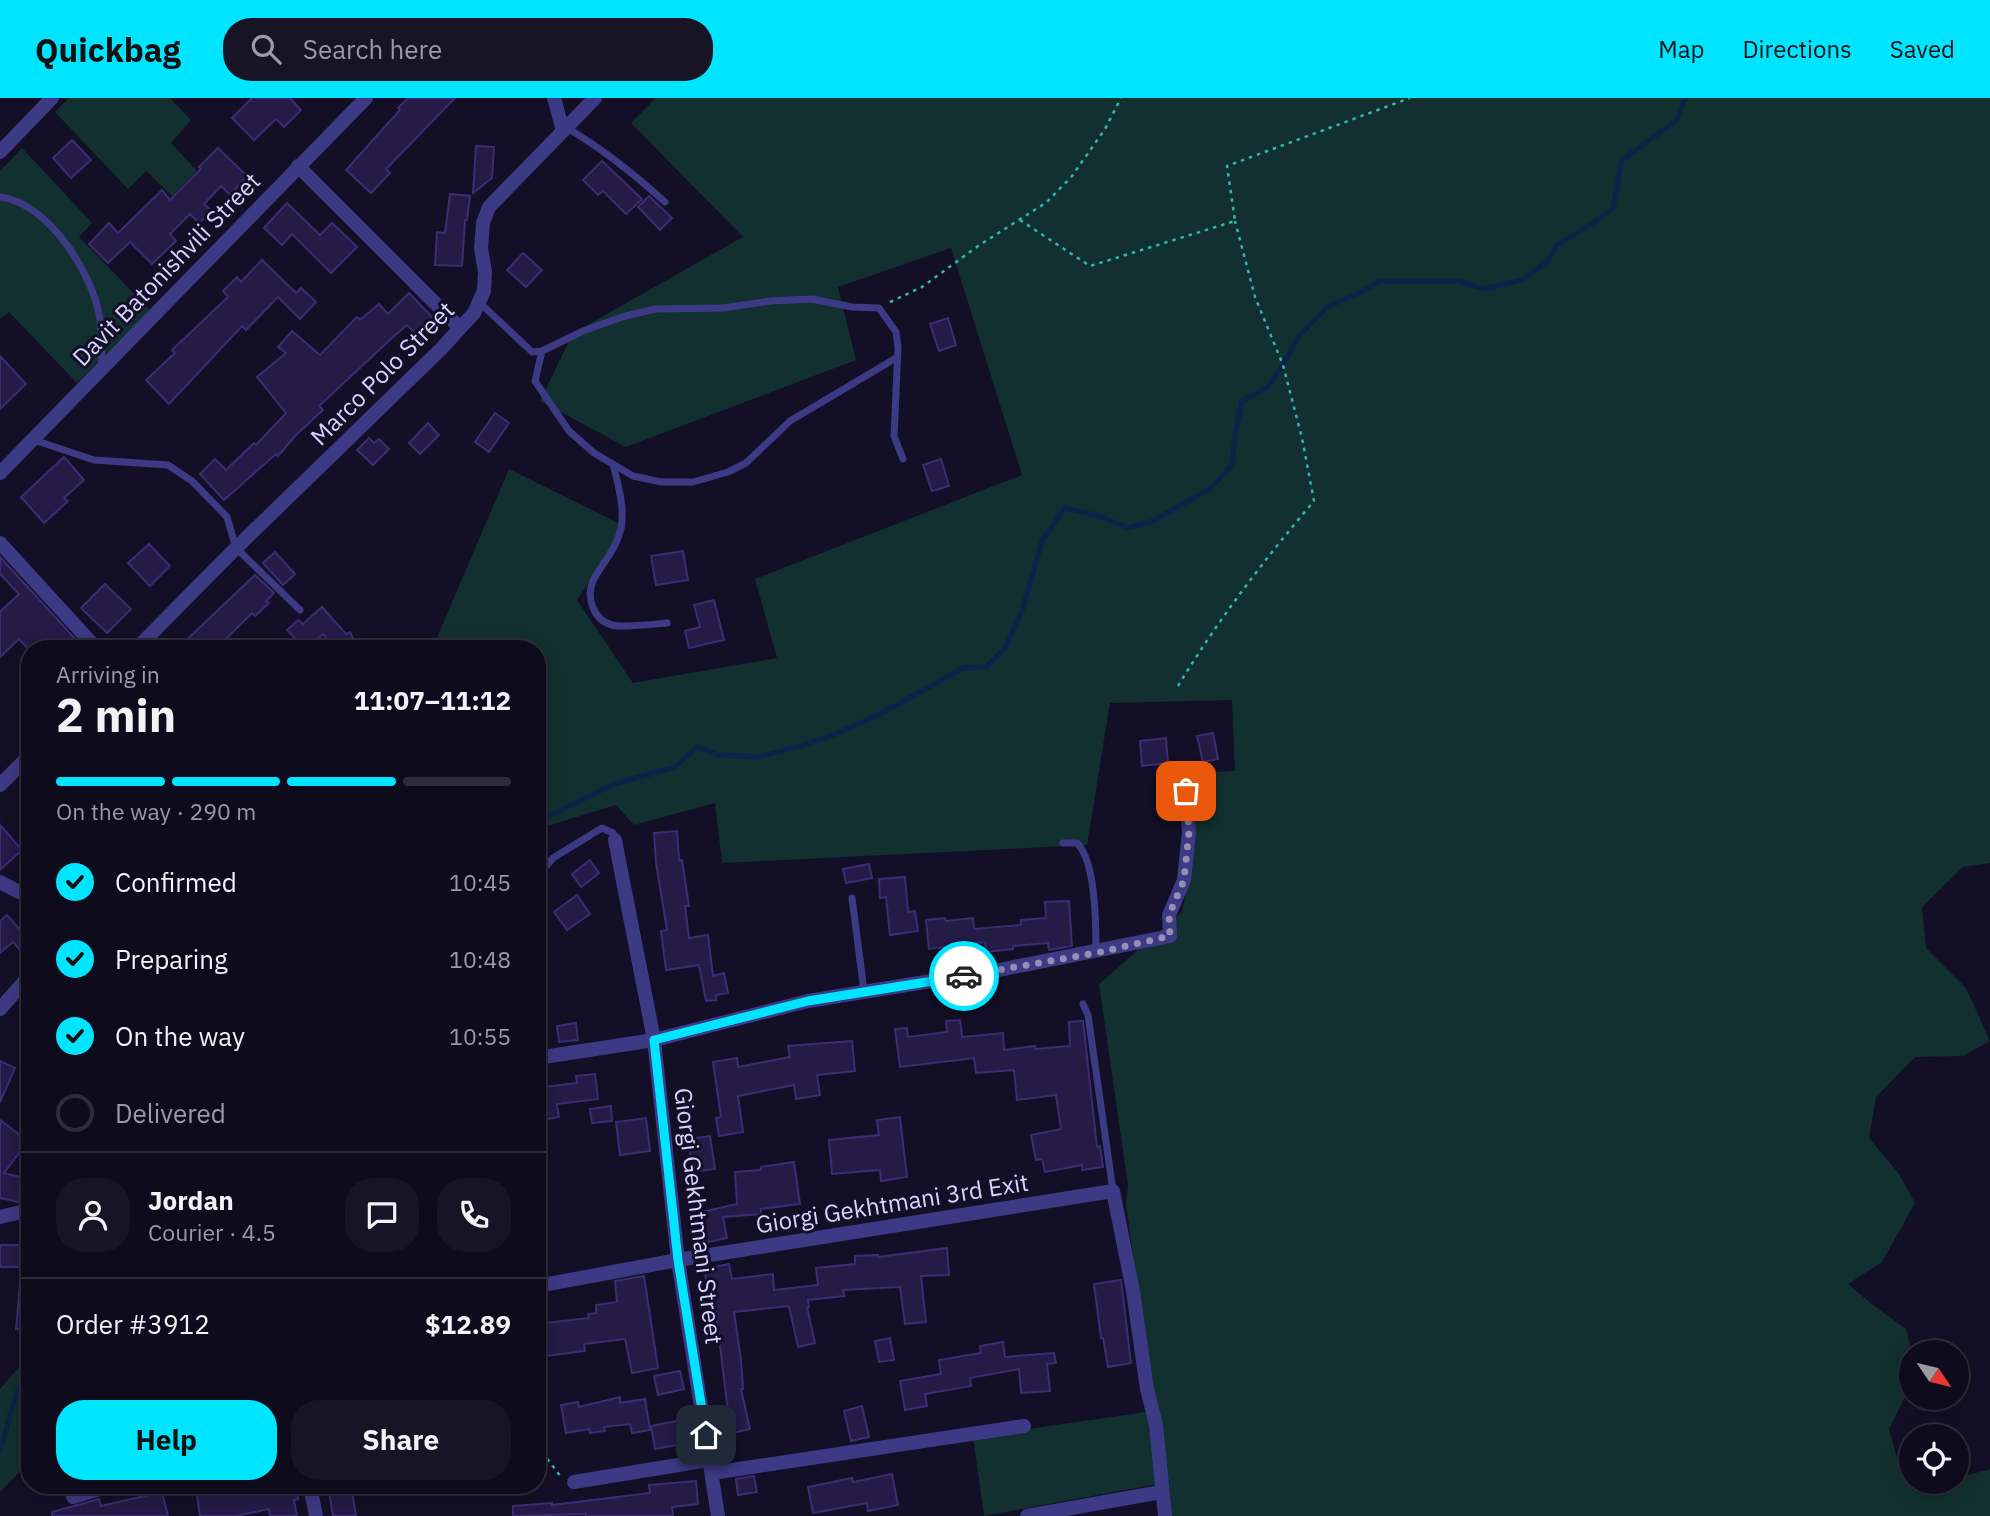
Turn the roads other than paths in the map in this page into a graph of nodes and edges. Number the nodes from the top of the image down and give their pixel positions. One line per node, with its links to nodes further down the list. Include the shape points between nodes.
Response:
1 (52, 98): 6 (street)
2 (366, 98): 7 (street, Davit Batonishvili Street)
3 (554, 98): 5 (street)
4 (595, 98): 5 (street, Marco Polo Street)
5 (565, 129): 9 (lane, via 595,144); 10 (street, Marco Polo Street, via 489,207 483,223 485,272)
6 (0, 152)
7 (298, 166): 11 (street); 14 (street, Davit Batonishvili Street)
8 (0, 197): 14 (lane, via 32,208 54,229 89,278 100,319)
9 (664, 202)
10 (479, 302): 11 (street, Marco Polo Street); 12 (lane, via 525,348)
11 (460, 328): 20 (street, Marco Polo Street)
12 (542, 351): 13 (lane, via 583,331 655,309 812,299 879,307 896,332); 17 (lane, via 535,381 551,407 569,431)
13 (896, 358): 16 (lane, via 894,436); 17 (lane, via 790,421 746,463 728,472 693,482 661,482 633,476)
14 (102, 368): 15 (street, Davit Batonishvili Street)
15 (34, 440): 18 (street, Davit Batonishvili Street); 20 (lane, via 94,460 168,465 192,481 227,517)
16 (903, 459)
17 (612, 463): 22 (lane, via 622,508 621,528 594,579 590,601 597,615 611,625)
18 (0, 473)
19 (0, 543): 23 (street)
20 (236, 548): 21 (lane); 24 (street, Marco Polo Street)
21 (300, 610)
22 (667, 623)
23 (89, 640)
24 (145, 640)
25 (21, 764): 26 (street)
26 (0, 785)
27 (1186, 791): 34 (street, via 1189,832 1184,880 1169,915 1170,936)
28 (615, 841): 30 (lane, via 613,833 601,828); 39 (street, Giorgi Gekhtmani Street)
29 (1063, 843): 34 (lane, via 1077,843 1084,852 1091,879)
30 (546, 866)
31 (0, 882): 32 (street)
32 (19, 892)
33 (852, 898): 36 (lane)
34 (1096, 953): 36 (street)
35 (21, 985): 38 (street)
36 (864, 992): 39 (street, via 808,1001)
37 (1083, 1004): 41 (lane)
38 (0, 1009)
39 (654, 1040): 40 (street); 44 (street, Giorgi Gekhtmani Street)
40 (546, 1057)
41 (1113, 1191): 44 (street, Giorgi Gekhtmani 3rd Exit); 49 (street, via 1156,1425)
42 (21, 1212): 43 (street)
43 (0, 1217)
44 (678, 1260): 45 (street, Giorgi Gekhtmani 3rd Exit); 47 (street, Giorgi Gekhtmani Street)
45 (546, 1284)
46 (1024, 1426): 47 (street)
47 (711, 1467): 48 (street); 54 (street, Giorgi Gekhtmani Street)
48 (574, 1482)
49 (1161, 1492): 55 (street); 56 (street)
50 (83, 1494): 52 (street)
51 (312, 1494): 53 (street)
52 (73, 1497)
53 (316, 1516)
54 (718, 1516)
55 (1027, 1516)
56 (1165, 1516)

